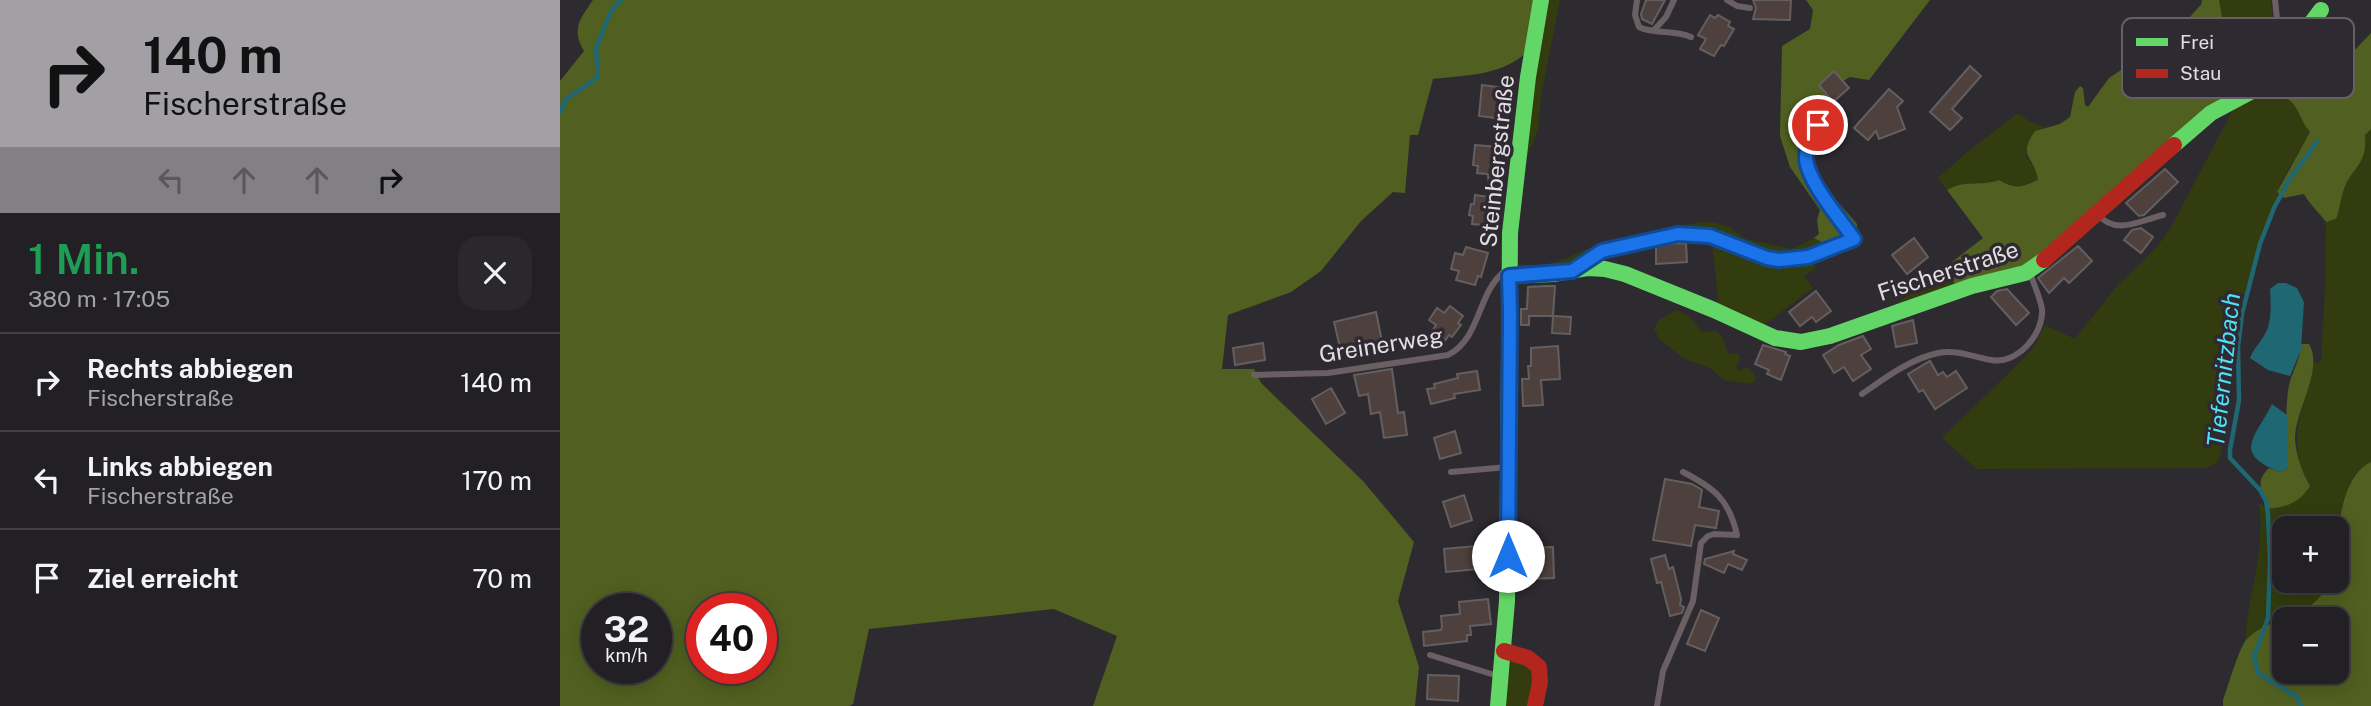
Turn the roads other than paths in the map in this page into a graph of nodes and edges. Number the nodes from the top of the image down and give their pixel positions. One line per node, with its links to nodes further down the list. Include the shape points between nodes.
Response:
1 (1541, 0): 18 (street, Steinbergstraße, via 1514,188)
2 (1637, 0): 10 (lane, via 1637,23)
3 (1674, 0): 10 (lane, via 1660,26)
4 (1727, 0): 6 (lane)
5 (2275, 0): 8 (lane)
6 (1750, 8)
7 (2321, 10): 9 (street, Fischerstraße)
8 (2277, 18)
9 (2315, 18)
10 (1652, 31): 11 (lane, via 1675,31)
11 (1690, 37)
12 (2239, 98): 14 (street, Fischerstraße, via 2211,113)
13 (1827, 102): 16 (lane, Fischerstraße, via 1807,162 1854,239 1808,257 1779,260 1710,236 1678,234 1602,251)
14 (2096, 213): 15 (lane, via 2115,226); 17 (street, Fischerstraße)
15 (2162, 215)
16 (1572, 271): 17 (street, Fischerstraße, via 1615,271 1775,338 1801,342); 18 (street, Fischerstraße)
17 (2029, 271): 20 (lane, via 2042,312 2035,336 2020,352 1992,361 1964,352 1938,353 1911,363)
18 (1509, 272): 19 (lane, Greinerweg, via 1492,286 1466,340 1452,354 1328,373); 21 (street, Steinbergstraße)
19 (1254, 374)
20 (1861, 394)
21 (1508, 467): 22 (lane); 24 (street, Steinbergstraße)
22 (1451, 472)
23 (1683, 472): 29 (lane, via 1723,500 1737,535 1714,534 1701,543 1693,601 1664,671)
24 (1504, 651): 26 (street, Steinbergstraße); 28 (street, via 1524,655 1539,667 1542,679)
25 (1430, 655): 26 (lane)
26 (1501, 677): 27 (street, Steinbergstraße)
27 (1498, 706)
28 (1535, 706)
29 (1657, 706)

